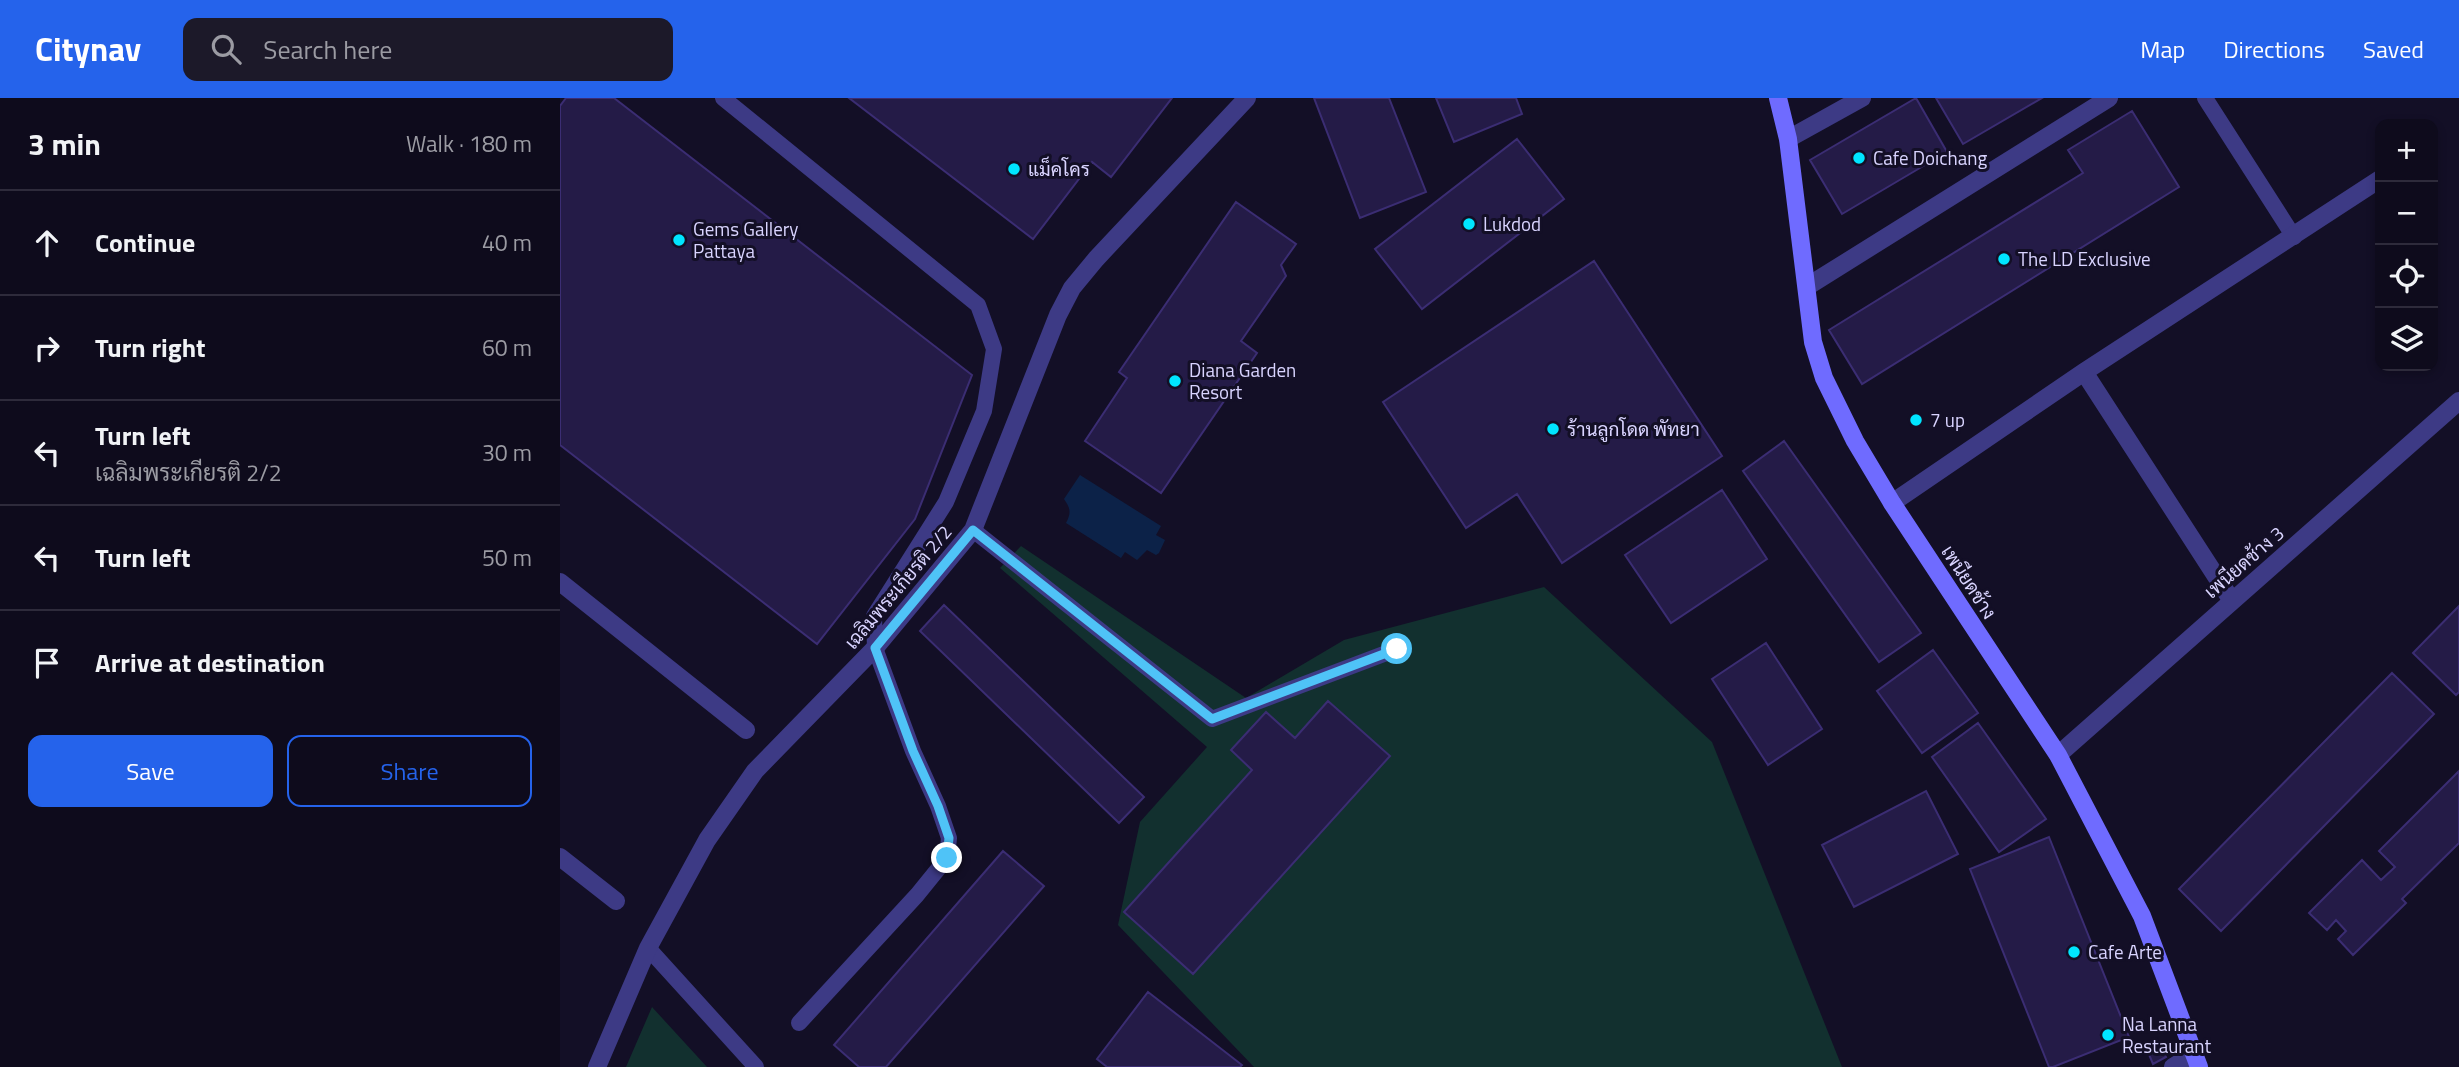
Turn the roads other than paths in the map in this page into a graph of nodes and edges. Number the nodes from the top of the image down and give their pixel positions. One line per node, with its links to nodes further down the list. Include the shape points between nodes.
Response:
1 (723, 98): 17 (lane, via 978,305 994,349 984,411 946,502 874,616)
2 (1247, 98): 14 (street, เฉลิมพระเกียรติ 2/2, via 1072,288)
3 (1778, 98): 7 (street, เพนียดช้าง)
4 (1862, 98): 7 (street)
5 (2109, 98): 10 (street)
6 (2205, 98): 9 (lane)
7 (1788, 139): 10 (street, เพนียดช้าง)
8 (2377, 182): 9 (street)
9 (2294, 237): 11 (street)
10 (1808, 286): 13 (street, เพนียดช้าง, via 1813,341 1824,378)
11 (2084, 372): 13 (street); 16 (street)
12 (2459, 401): 16 (street, เพนียดช้าง 3)
13 (1892, 503): 20 (street, เพนียดช้าง)
14 (973, 530): 17 (street, เฉลิมพระเกียรติ 2/2); 18 (lane, via 1212,719)
15 (560, 582): 19 (street)
16 (2232, 601): 20 (street, เพนียดช้าง 3)
17 (875, 648): 23 (street, เฉลิมพระเกียรติ 2/2, via 755,771 707,841); 24 (lane, via 949,838 947,858)
18 (1397, 649)
19 (746, 730)
20 (2058, 755): 25 (street, เพนียดช้าง, via 2142,916)
21 (560, 857): 22 (street)
22 (616, 901)
23 (648, 948): 26 (street, เฉลิมพระเกียรติ 2/2); 27 (lane)
24 (799, 1023)
25 (2197, 1061): 28 (street)
26 (597, 1067)
27 (755, 1067)
28 (2173, 1067)

